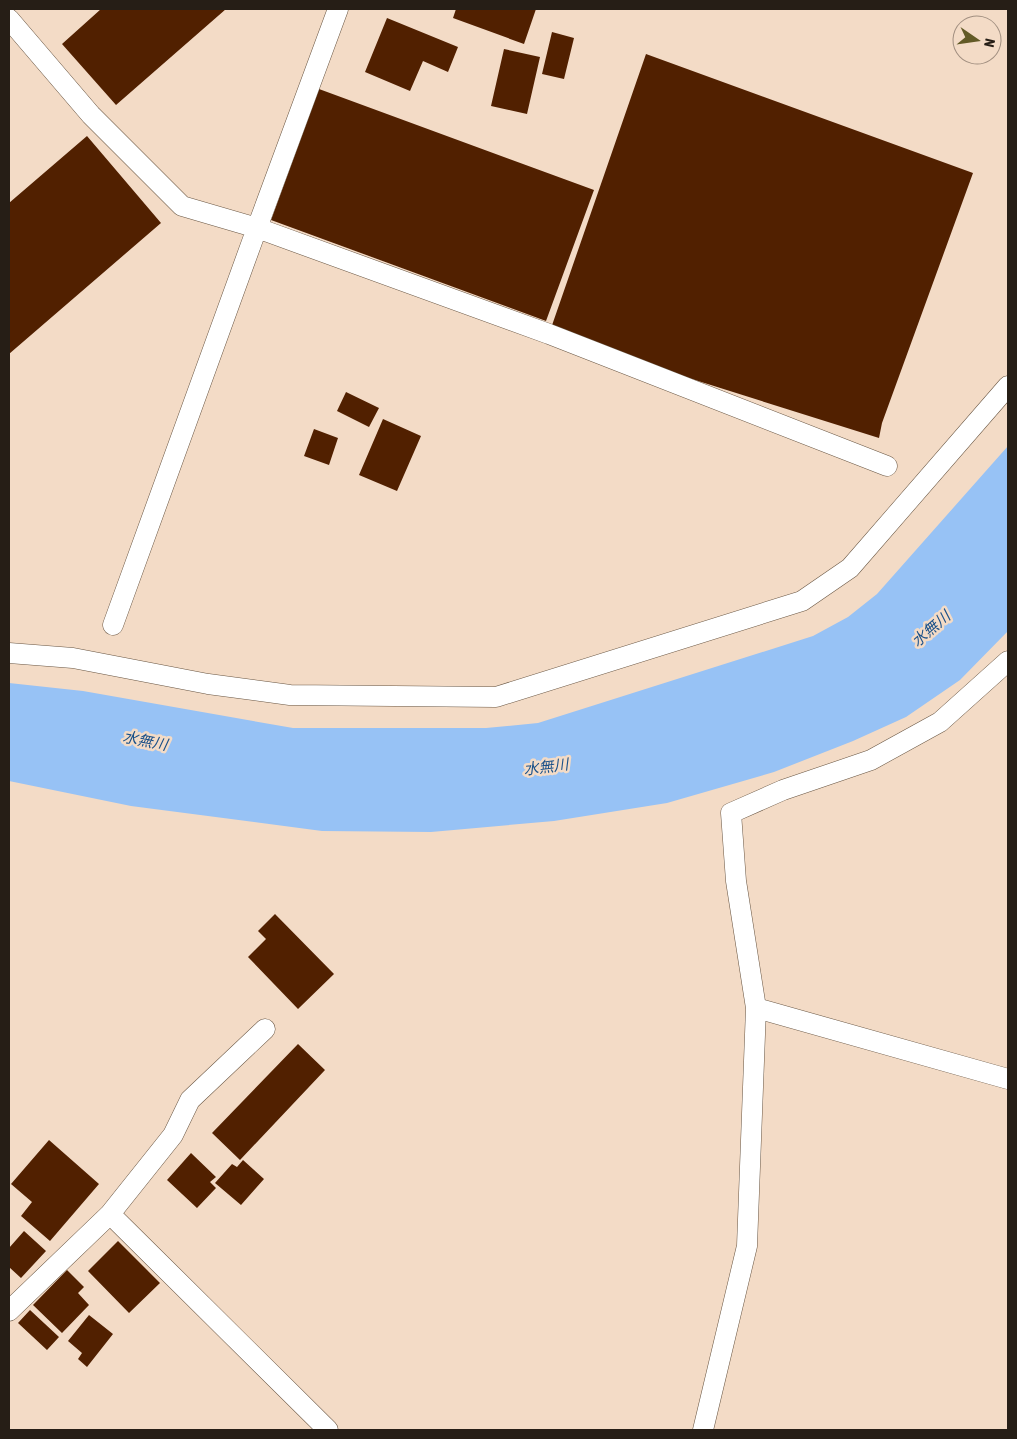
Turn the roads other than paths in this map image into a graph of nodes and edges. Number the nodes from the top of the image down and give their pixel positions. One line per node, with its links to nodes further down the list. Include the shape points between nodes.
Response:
1 (338, 9): 3 (street)
2 (9, 19): 3 (street, via 91,115 182,206)
3 (257, 228): 5 (street, via 601,353); 6 (street)
4 (1008, 386): 7 (street, via 850,568 802,601 496,697 290,695 208,684 73,658)
5 (887, 466)
6 (114, 625)
7 (9, 653)
8 (1008, 661): 9 (street, via 940,722 871,760 783,790 731,814 736,881)
9 (756, 1008): 11 (street); 15 (street, via 747,1246)
10 (265, 1029): 12 (street, via 190,1100 173,1135)
11 (1008, 1079)
12 (110, 1214): 13 (street); 14 (street)
13 (9, 1311)
14 (328, 1430)
15 (703, 1430)

